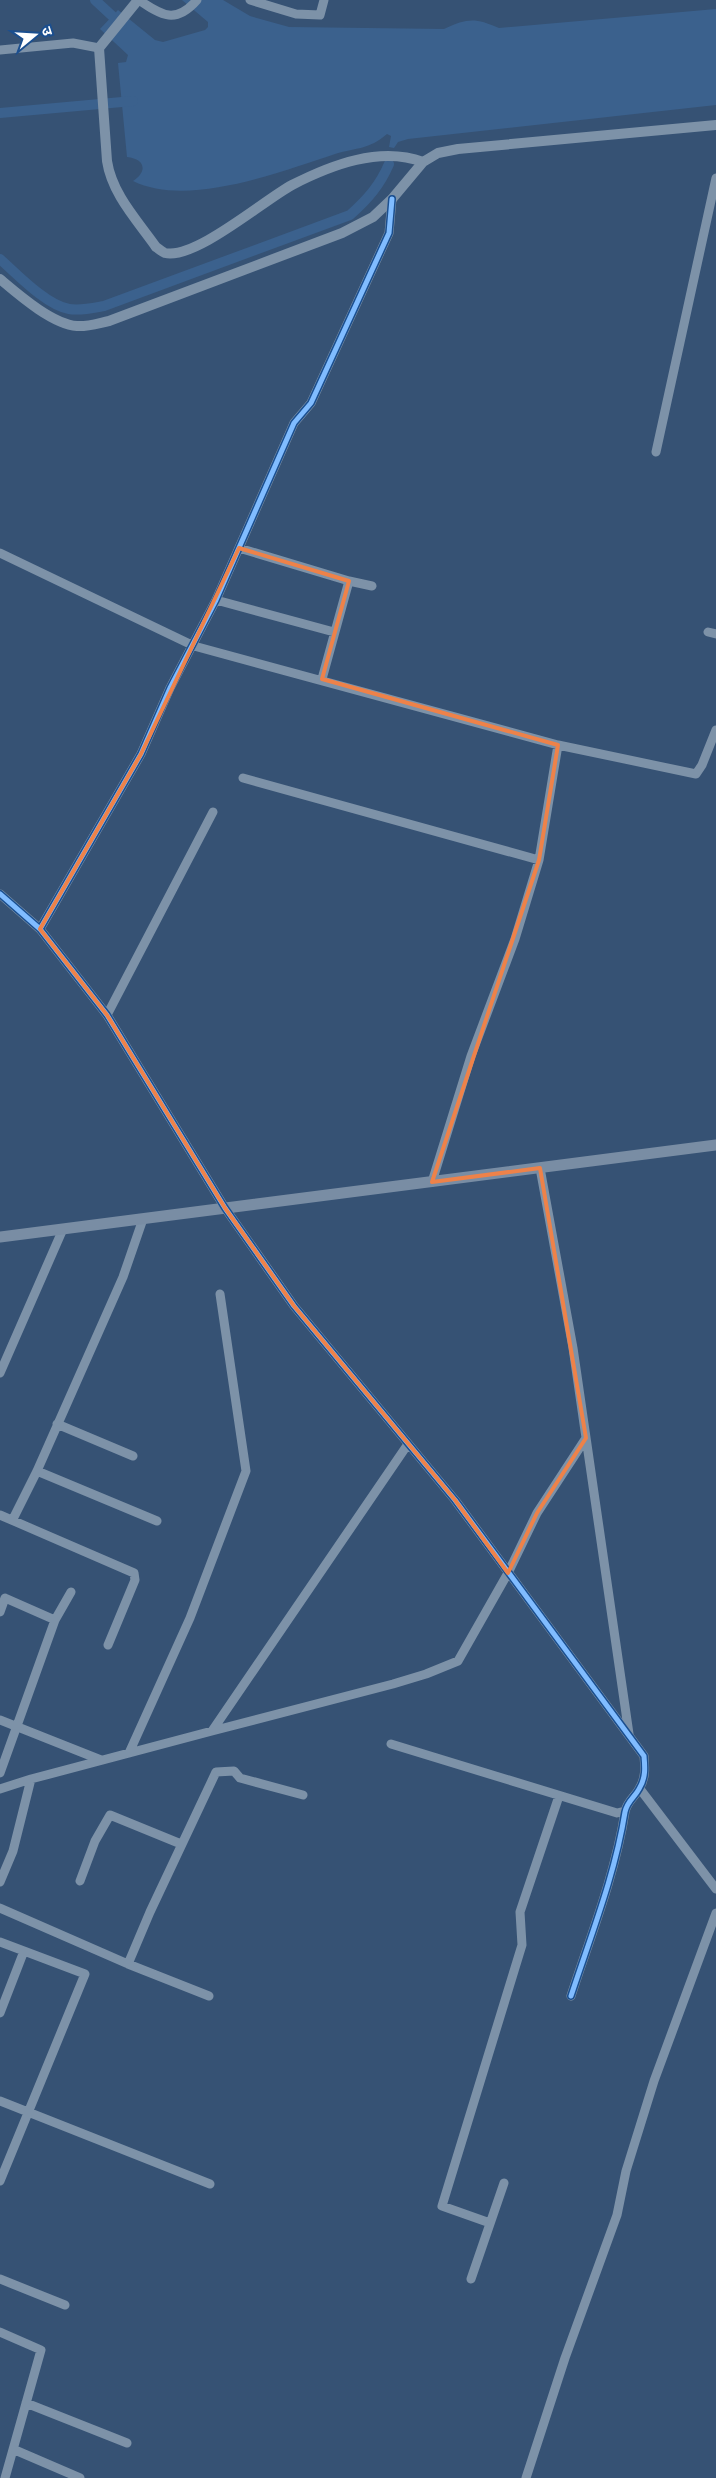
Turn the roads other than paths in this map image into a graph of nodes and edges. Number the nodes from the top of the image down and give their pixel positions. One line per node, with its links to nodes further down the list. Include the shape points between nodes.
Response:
1 (138, 0): 2 (street, via 169,16 178,16); 5 (street)
2 (197, 0)
3 (250, 0): 4 (street, via 296,14 320,15)
4 (324, 0)
5 (99, 48): 6 (street, via 73,43); 8 (street, via 110,176 115,189 156,247 165,253 180,252 212,238 291,186 353,160 391,154)
6 (0, 50)
7 (716, 125): 8 (street, via 458,149 438,153)
8 (423, 162): 10 (street)
9 (716, 178): 12 (street)
10 (392, 199): 11 (street, via 373,217 342,233 109,322 77,326 56,319); 13 (street, via 389,233 311,403 294,423)
11 (0, 279)
12 (656, 452)
13 (239, 548): 15 (street); 17 (street)
14 (0, 553): 19 (street)
15 (349, 581): 16 (street); 18 (street)
16 (372, 586)
17 (216, 600): 18 (street); 19 (street)
18 (334, 632): 20 (street)
19 (194, 646): 20 (street); 27 (street, via 170,688 141,754)
20 (322, 679): 22 (street)
21 (716, 730): 22 (street, via 696,774)
22 (558, 745): 25 (street)
23 (243, 778): 25 (street)
24 (213, 812): 28 (street)
25 (539, 860): 31 (street, via 515,940 471,1056)
26 (0, 894): 27 (street)
27 (40, 929): 28 (street)
28 (107, 1016): 32 (street)
29 (716, 1146): 30 (main road)
30 (540, 1168): 31 (main road); 39 (street)
31 (432, 1182): 32 (main road)
32 (226, 1208): 33 (main road); 40 (street, via 294,1306)
33 (143, 1219): 34 (main road); 38 (street, via 123,1277)
34 (63, 1229): 35 (main road); 37 (street)
35 (0, 1237)
36 (220, 1294): 56 (street, via 246,1471 190,1618)
37 (0, 1373)
38 (57, 1424): 41 (street); 42 (street)
39 (586, 1438): 46 (street, via 538,1513); 54 (street)
40 (408, 1444): 46 (street, via 455,1500); 53 (street)
41 (133, 1456)
42 (37, 1471): 44 (street); 45 (street)
43 (0, 1515): 44 (street)
44 (13, 1520): 50 (street, via 134,1573 135,1580)
45 (157, 1521)
46 (508, 1573): 53 (street, via 458,1661 393,1684); 54 (street)
47 (71, 1592): 49 (street)
48 (0, 1612): 49 (street, via 5,1598)
49 (55, 1620): 52 (street)
50 (108, 1645)
51 (0, 1720): 52 (street)
52 (18, 1727): 57 (street); 58 (street)
53 (212, 1731): 56 (street)
54 (629, 1736): 61 (street, via 644,1756 646,1770)
55 (391, 1744): 63 (street)
56 (129, 1753): 57 (street)
57 (102, 1760): 59 (street)
58 (0, 1773)
59 (31, 1779): 60 (street); 67 (street, via 13,1851)
60 (0, 1788)
61 (640, 1789): 64 (street); 68 (street)
62 (303, 1795): 65 (street, via 240,1778 234,1772 216,1772)
63 (559, 1796): 64 (street, via 617,1813); 82 (street, via 520,1912 522,1945 442,2206)
64 (625, 1811): 75 (street, via 619,1852)
65 (181, 1844): 66 (street, via 110,1815 95,1841); 73 (street)
66 (80, 1881)
67 (0, 1882)
68 (716, 1889)
69 (0, 1908): 73 (street)
70 (716, 1913): 92 (street, via 654,2081 626,2171 617,2216 565,2358)
71 (0, 1942): 72 (street)
72 (24, 1951): 76 (street); 78 (street, via 85,1974)
73 (128, 1964): 74 (street)
74 (209, 1996)
75 (571, 1996)
76 (0, 2013)
77 (0, 2101): 78 (street)
78 (28, 2112): 79 (street); 81 (street)
79 (0, 2181)
80 (504, 2183): 82 (street)
81 (210, 2184)
82 (490, 2223): 84 (street)
83 (0, 2279): 85 (street)
84 (470, 2279)
85 (64, 2305)
86 (0, 2332): 87 (street, via 41,2350)
87 (26, 2403): 88 (street); 89 (street)
88 (127, 2443)
89 (15, 2450): 90 (street); 91 (street)
90 (5, 2478)
91 (80, 2478)
92 (526, 2478)

